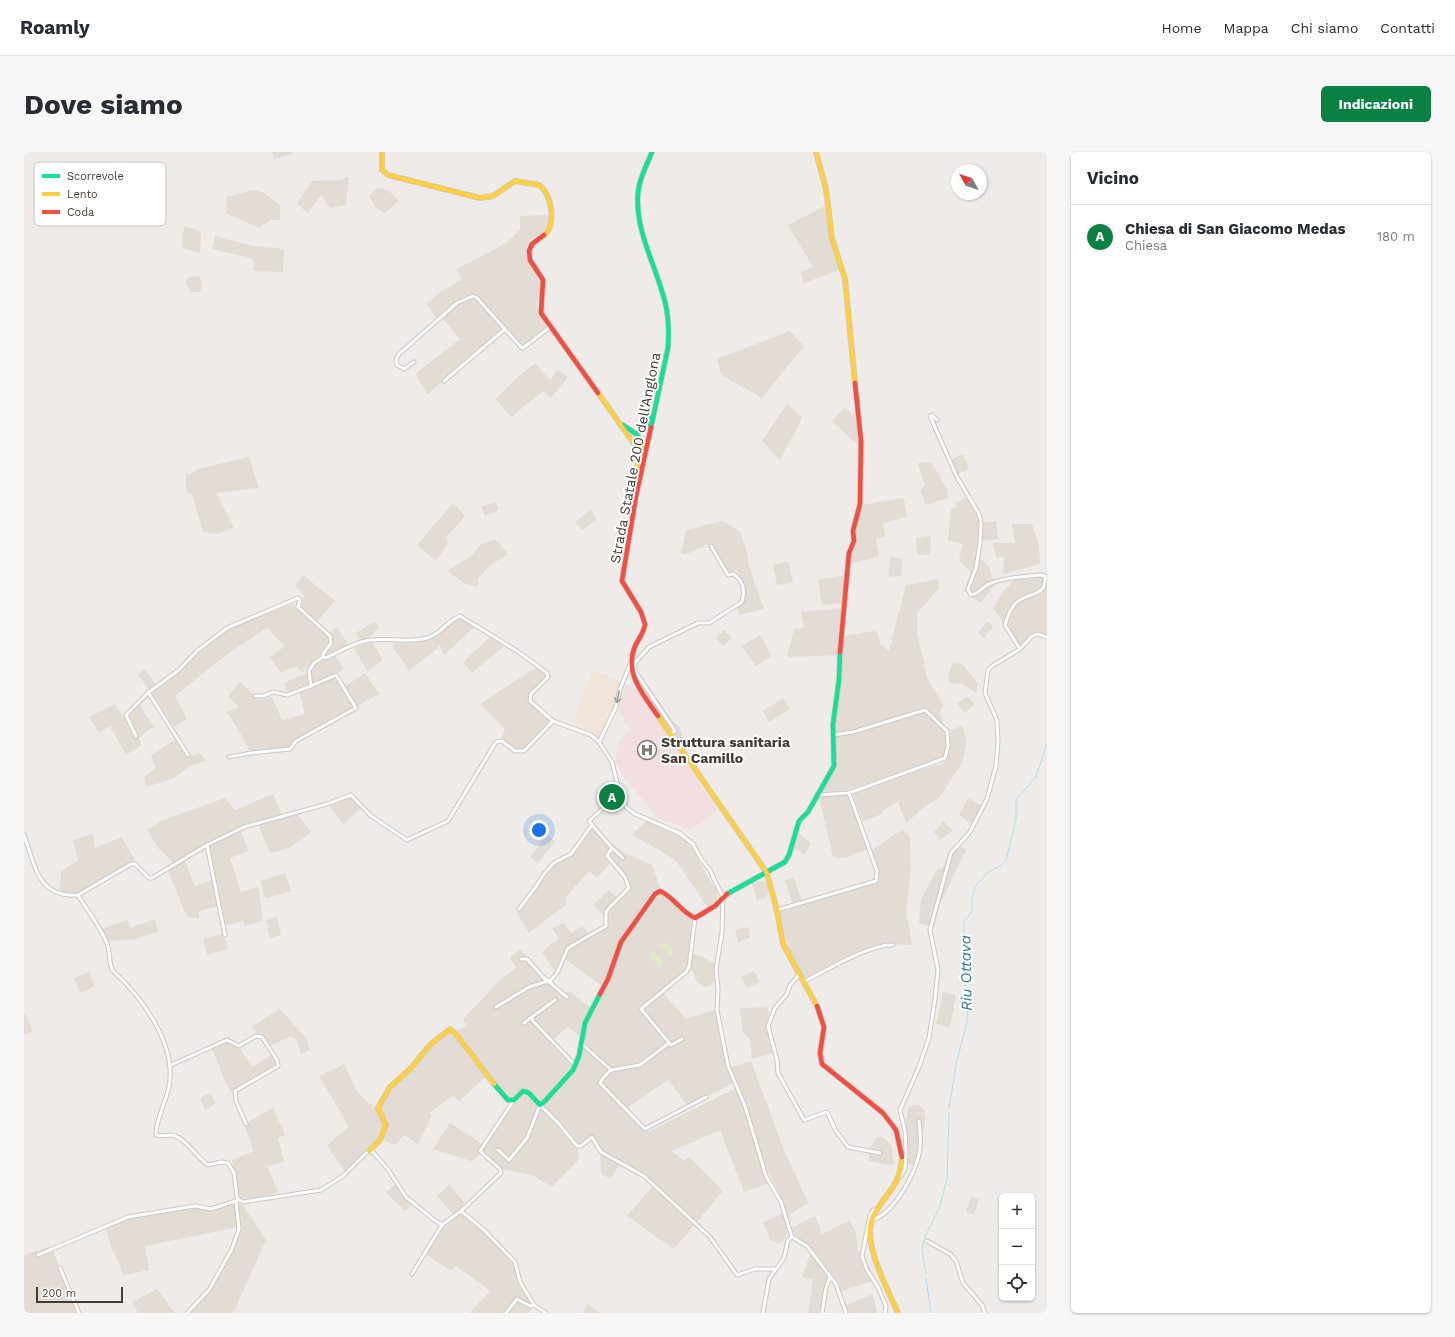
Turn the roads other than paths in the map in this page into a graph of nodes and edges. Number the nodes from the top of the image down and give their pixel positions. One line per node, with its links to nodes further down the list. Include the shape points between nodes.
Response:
1 (382, 152): 4 (street, via 382,170 388,175 480,198 495,196 515,181 541,186 549,205 550,228 532,244 529,252 532,266 543,279 540,308)
2 (652, 152): 8 (street, Strada Statale 200 dell'Anglona, via 638,191 638,208 642,236 664,297 669,323 668,348)
3 (816, 152): 25 (street, via 826,189 832,238 845,279 861,441 860,504 846,574)
4 (550, 327): 5 (street, via 523,348); 10 (street)
5 (505, 329): 6 (street, via 473,296 463,300 399,354 396,360 404,369); 7 (street)
6 (414, 362)
7 (444, 381)
8 (656, 402): 11 (street, via 645,429); 13 (street, Strada Statale 200 dell'Anglona)
9 (938, 420): 17 (street, via 932,414 930,416 957,477 979,514 981,523 976,568 968,588 971,595 1001,580 1045,576 1047,582 1044,590 1026,596 1015,604 1005,625)
10 (620, 423): 11 (street); 12 (street)
11 (636, 434): 13 (street)
12 (635, 445): 13 (street); 14 (street, via 638,457)
13 (646, 446): 14 (street, Strada Statale 200 dell'Anglona)
14 (636, 496): 19 (street, Strada Statale 200 dell'Anglona, via 622,580 626,591 642,614 644,629 634,648)
15 (710, 546): 24 (street, via 728,575 734,574 739,578 745,591 742,602 709,623 698,623 649,647 635,663 635,671 675,731)
16 (1047, 637): 17 (street, via 1038,634 1032,636)
17 (1020, 649): 72 (street, via 992,666 987,676 985,693 997,720 996,766 987,799 970,832 955,847 952,854 930,930 938,970 935,1000 929,1038 922,1060 900,1110 906,1151 905,1169)
18 (323, 656): 20 (street, via 309,671); 21 (street, via 331,643 330,636 298,607 298,598 227,628 197,651 179,670); 23 (street, via 326,658 366,640 411,641 427,638 440,632 454,618 460,616 547,673 546,679 531,694 530,701)
19 (631, 661): 24 (street, via 637,685); 27 (street, one-way to 27, via 616,707)
20 (311, 686): 22 (street, via 287,694 273,692); 29 (street, via 336,674 356,708 296,740 290,749 251,752)
21 (148, 692): 26 (street, via 125,716); 28 (street)
22 (255, 696)
23 (553, 720): 27 (street, via 591,735); 35 (street, via 524,751 515,751 502,741 496,742 448,821 407,840 371,816 350,795 244,827)
24 (671, 734): 38 (street)
25 (833, 735): 30 (street, via 853,732 925,710 947,731 948,746 945,758); 31 (street, via 834,766)
26 (136, 736)
27 (599, 742): 32 (street, via 612,762)
28 (188, 755)
29 (229, 757)
30 (849, 792): 31 (street); 45 (street, via 877,871 876,881)
31 (816, 795): 39 (street, via 808,812 799,821 789,855 785,862)
32 (621, 799): 33 (street, via 608,804 593,816 589,820); 43 (street, via 635,814 679,833 693,844)
33 (592, 825): 36 (street); 44 (street, via 571,854 554,863 544,874)
34 (24, 834): 42 (street, via 39,877 47,888)
35 (207, 845): 42 (street, via 152,878 135,864 131,864); 47 (street)
36 (612, 848): 37 (street); 51 (street, via 607,856 624,877 629,888 608,909 606,926 568,948 557,973)
37 (623, 858)
38 (762, 867): 39 (street, via 767,870); 40 (street)
39 (775, 868): 40 (street); 41 (street, via 770,874)
40 (766, 873): 41 (street); 43 (street)
41 (769, 882): 45 (street)
42 (78, 895): 61 (street, via 106,941 113,971 136,994 160,1034)
43 (723, 896): 46 (street, via 715,906); 78 (street, via 722,934 716,969 717,1010 728,1066 745,1106 766,1176 781,1202)
44 (519, 909)
45 (777, 910): 50 (street, via 783,943)
46 (695, 918): 59 (street, via 689,967 642,1009); 60 (street, via 690,917 665,892 655,894 620,942 608,979 585,1023)
47 (225, 935)
48 (893, 945): 52 (street, via 885,944 870,950)
49 (521, 959): 51 (street, via 527,959)
50 (799, 975): 52 (street); 71 (street, via 775,1008 769,1024 778,1073 804,1120 827,1112 836,1131 848,1147)
51 (548, 981): 53 (street); 55 (street, via 529,987)
52 (803, 982): 72 (street, via 823,1021 825,1034 821,1062 861,1093 895,1128 902,1160)
53 (567, 997)
54 (555, 1000): 56 (street)
55 (496, 1007)
56 (532, 1018): 57 (street); 62 (street)
57 (524, 1023)
58 (682, 1039): 59 (street, via 673,1045)
59 (669, 1043): 63 (street, via 640,1065)
60 (582, 1044): 62 (street); 63 (street)
61 (171, 1065): 68 (street, via 228,1040 239,1046 256,1036 262,1037 278,1066 235,1091 236,1101); 73 (street, via 168,1093 156,1135 175,1136 181,1139 208,1164 228,1163 234,1173)
62 (575, 1065): 66 (street)
63 (611, 1070): 64 (street, via 600,1083 645,1129)
64 (706, 1097)
65 (514, 1100): 66 (street, via 523,1091 529,1093); 70 (street, via 508,1100 450,1029 431,1044 410,1069 390,1087 378,1108 386,1125 380,1140); 74 (street, via 480,1151 500,1169 501,1173)
66 (540, 1105): 69 (street, via 527,1138 510,1160); 82 (street, via 577,1146 581,1146 592,1137 601,1152 644,1176 710,1237 737,1275 755,1269)
67 (920, 1121): 76 (street, via 920,1148 911,1177 897,1200)
68 (246, 1124)
69 (498, 1150)
70 (369, 1151): 73 (street, via 342,1176 321,1190 291,1196 279,1195); 77 (street, via 372,1151 387,1168 406,1197)
71 (880, 1154)
72 (900, 1177): 75 (street)
73 (238, 1201): 80 (street, via 211,1209 195,1206 128,1217); 87 (street, via 239,1229 232,1249 209,1290)
74 (461, 1211): 77 (street); 85 (street, via 515,1262 520,1282)
75 (877, 1211): 76 (street); 93 (street, via 873,1210 870,1215 862,1256 886,1306)
76 (872, 1220): 94 (street, via 872,1241)
77 (442, 1225): 83 (street)
78 (792, 1236): 82 (street, via 788,1240 784,1258); 84 (street, via 807,1246)
79 (927, 1241): 95 (street, via 950,1254 956,1261 963,1283 982,1305)
80 (38, 1255)
81 (60, 1268): 86 (street)
82 (775, 1269): 90 (street, via 768,1279)
83 (412, 1274)
84 (830, 1277): 91 (street); 92 (street, via 836,1284)
85 (534, 1305): 88 (street, via 530,1306 517,1299); 89 (street)
86 (79, 1313)
87 (187, 1313)
88 (506, 1313)
89 (546, 1313)
90 (763, 1313)
91 (822, 1313)
92 (846, 1313)
93 (885, 1313)
94 (898, 1313)
95 (985, 1313)

